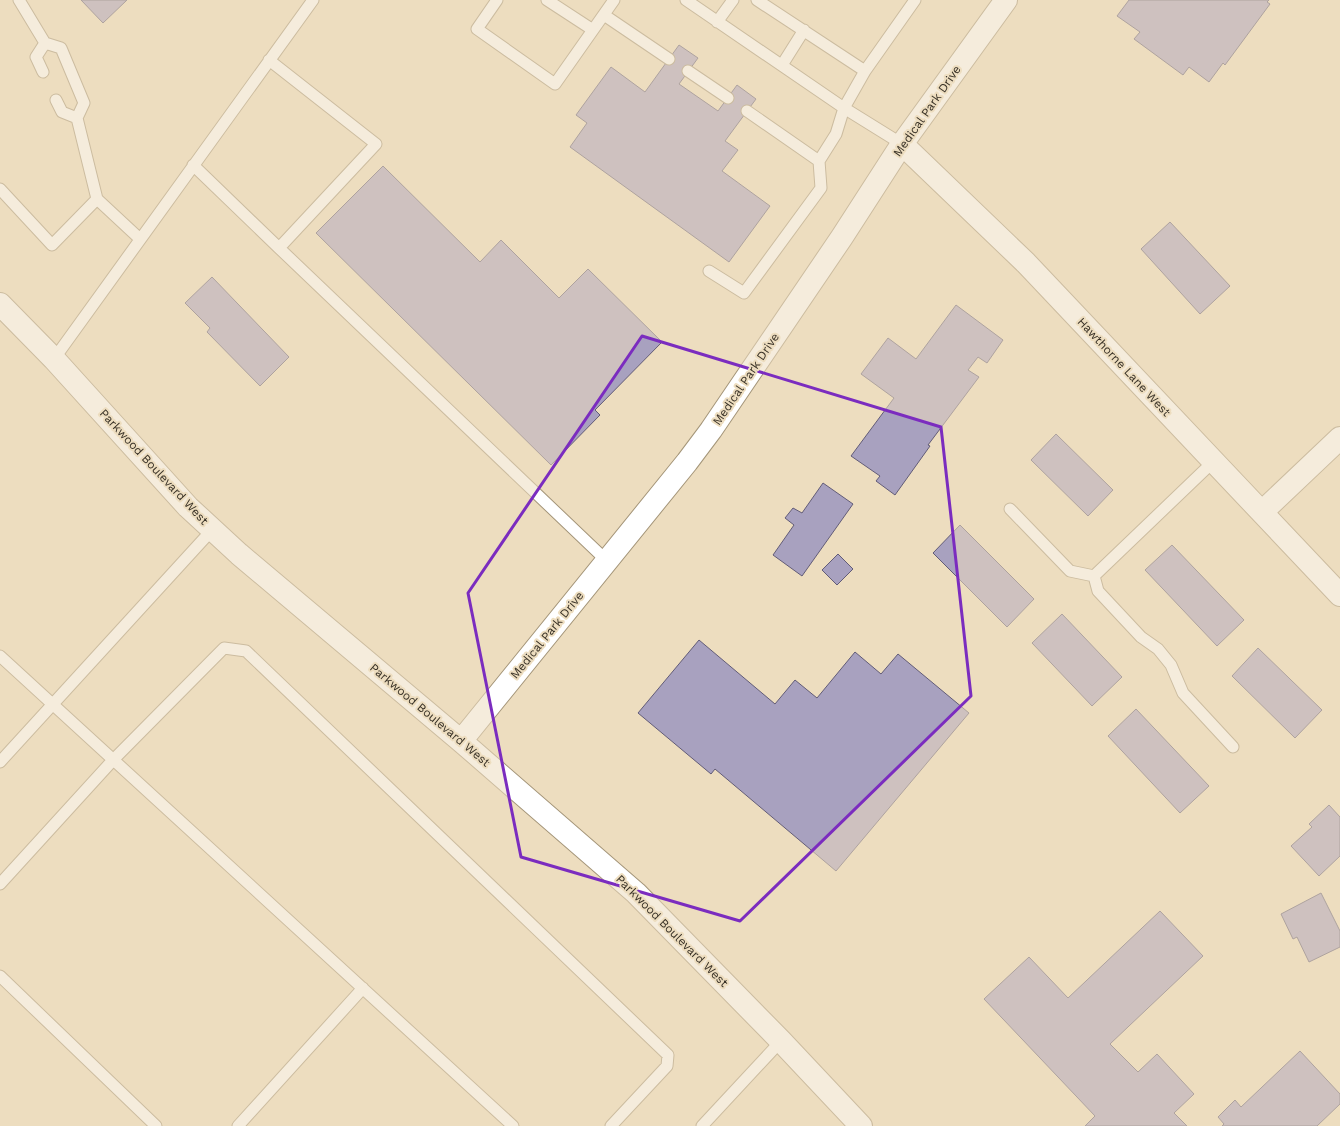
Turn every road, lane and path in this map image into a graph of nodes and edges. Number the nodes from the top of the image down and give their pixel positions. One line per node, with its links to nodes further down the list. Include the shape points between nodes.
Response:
1 (19, 0): 15 (lane)
2 (312, 0): 17 (lane)
3 (497, 0): 13 (lane, via 477,29 555,84)
4 (547, 0): 13 (lane)
5 (614, 0): 11 (lane)
6 (686, 0): 12 (lane)
7 (733, 0): 12 (lane)
8 (757, 0): 14 (lane)
9 (915, 0): 20 (lane)
10 (1006, 0): 27 (street, Medical Park Drive)
11 (604, 14): 13 (lane); 16 (lane)
12 (717, 22): 18 (lane)
13 (593, 30)
14 (804, 30): 18 (lane); 20 (lane)
15 (45, 43): 21 (lane, via 36,57); 26 (lane, via 61,48 84,103)
16 (669, 59)
17 (270, 60): 29 (lane); 33 (lane, via 376,144)
18 (782, 65): 24 (lane)
19 (688, 71): 22 (lane)
20 (865, 71): 24 (lane)
21 (43, 72)
22 (728, 98)
23 (56, 100): 26 (lane, via 62,112)
24 (844, 108): 27 (lane); 28 (lane, via 836,134)
25 (747, 111): 28 (lane)
26 (77, 118): 31 (lane)
27 (902, 144): 38 (street, Hawthorne Lane West, via 1026,263); 42 (street, Medical Park Drive, via 711,430)
28 (819, 161): 34 (lane, via 821,188 744,293)
29 (193, 165): 32 (lane); 33 (lane)
30 (0, 188): 31 (lane, via 52,245)
31 (97, 199): 32 (lane)
32 (140, 239): 36 (lane)
33 (279, 248): 42 (lane)
34 (709, 271)
35 (0, 304): 36 (street, Parkwood Boulevard West)
36 (54, 359): 41 (street, Parkwood Boulevard West, via 188,507)
37 (1340, 438): 40 (street)
38 (1214, 461): 40 (street, Hawthorne Lane West); 43 (lane)
39 (1010, 509): 43 (lane, via 1070,571)
40 (1262, 512): 44 (street, Hawthorne Lane West)
41 (212, 530): 46 (lane); 47 (street, Parkwood Boulevard West)
42 (607, 560): 47 (street, Medical Park Drive)
43 (1094, 576): 48 (lane, via 1098,591 1141,637 1158,649 1171,665 1183,693)
44 (1340, 595)
45 (1, 660): 46 (lane)
46 (52, 704): 49 (lane); 50 (lane)
47 (461, 741): 54 (street, Parkwood Boulevard West, via 636,893)
48 (1233, 747)
49 (113, 760): 51 (lane); 53 (lane); 58 (lane, via 224,648 246,651 668,1055 668,1066)
50 (0, 762)
51 (0, 884)
52 (0, 976): 55 (lane)
53 (363, 988): 56 (lane); 57 (lane)
54 (781, 1041): 59 (lane); 60 (street, Parkwood Boulevard West)
55 (156, 1126)
56 (238, 1126)
57 (513, 1126)
58 (611, 1126)
59 (702, 1126)
60 (862, 1126)

